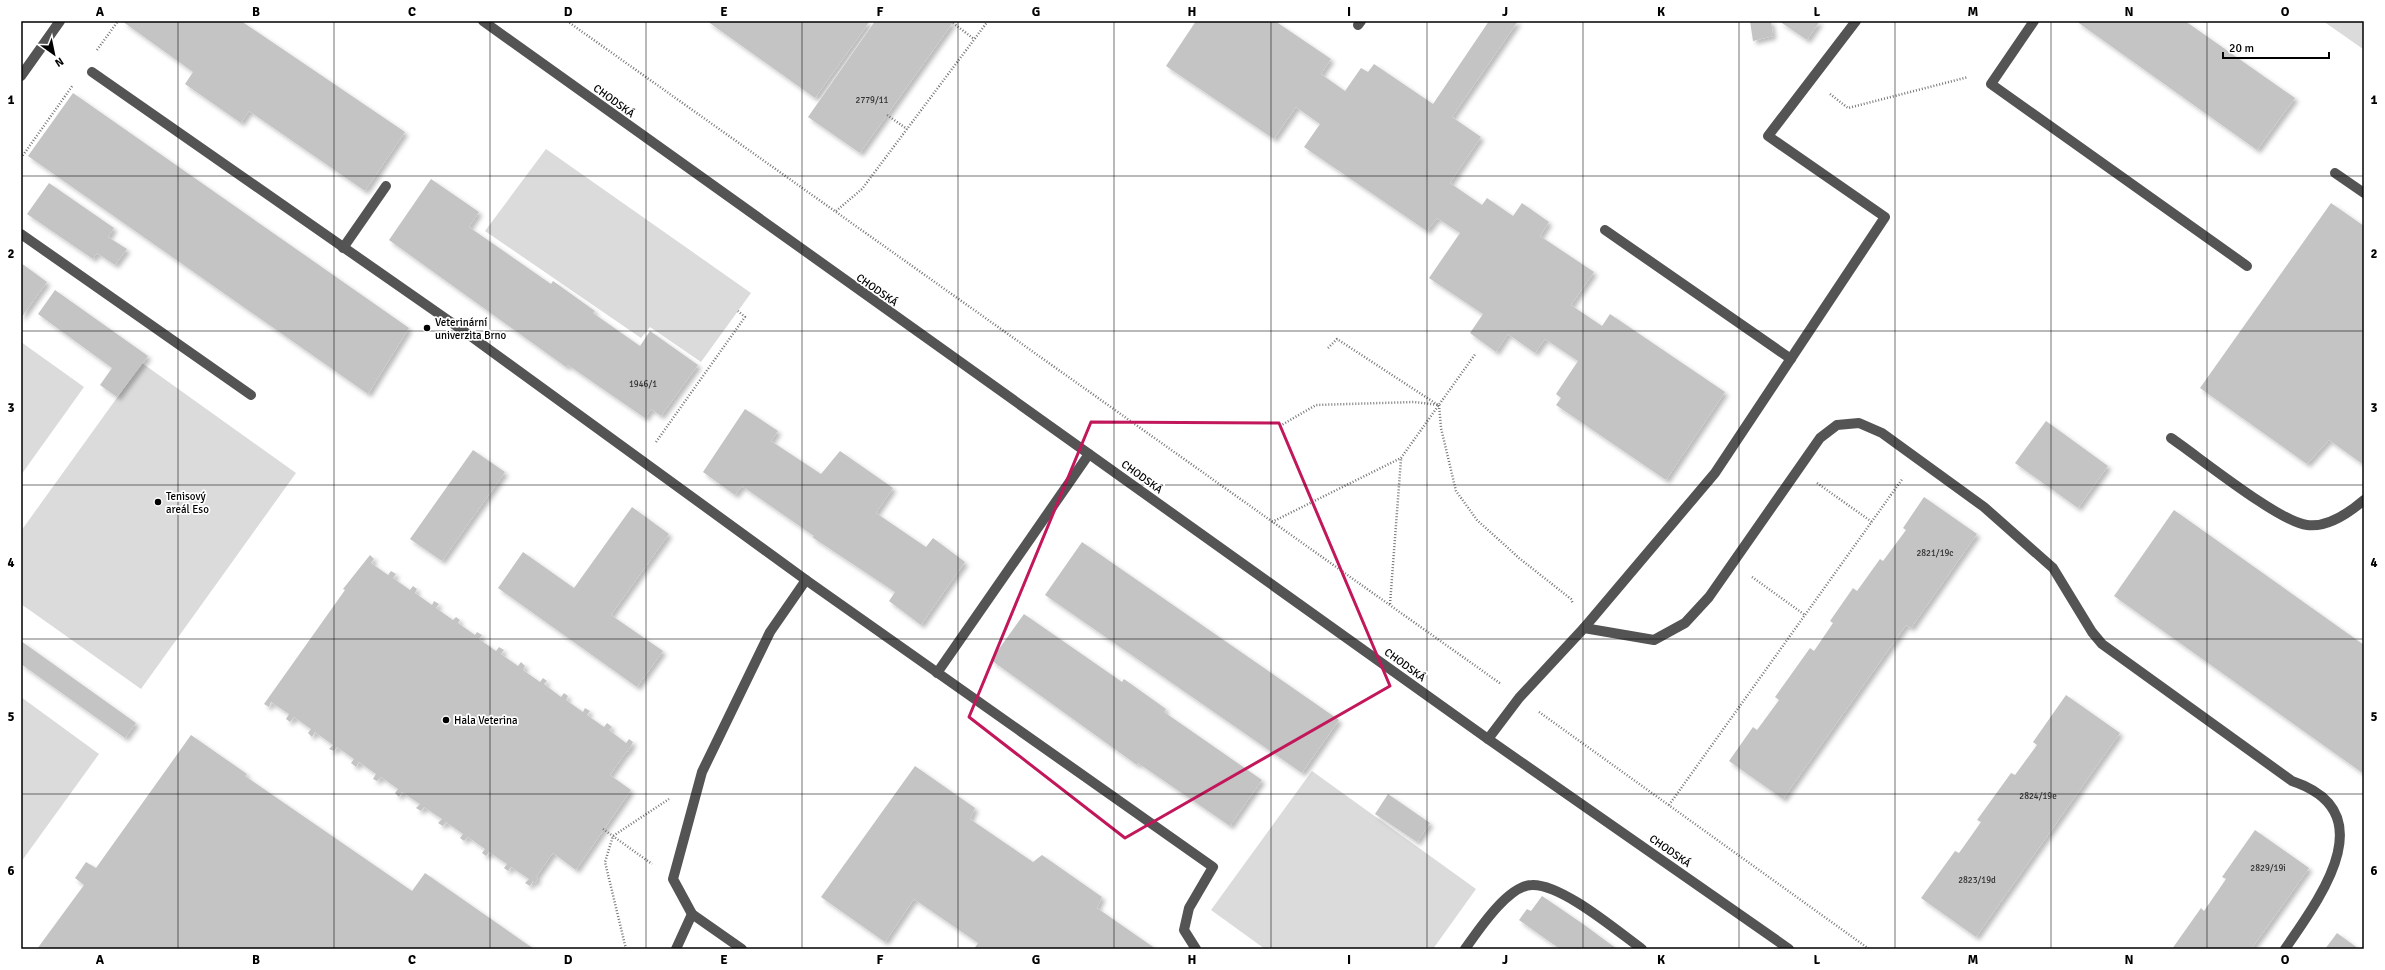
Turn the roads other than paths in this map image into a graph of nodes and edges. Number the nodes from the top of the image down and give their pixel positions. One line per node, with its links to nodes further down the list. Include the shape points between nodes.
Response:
1 (60, 21): 6 (street)
2 (483, 21): 17 (street, CHODSKÁ)
3 (1856, 21): 14 (street, via 1768,136 1885,218)
4 (2034, 21): 13 (street, via 1991,84)
5 (92, 72): 12 (street)
6 (21, 76)
7 (2335, 173): 9 (street)
8 (386, 186): 12 (street)
9 (2364, 193)
10 (1605, 230): 14 (street)
11 (21, 234): 15 (street)
12 (343, 248): 19 (street, via 465,332)
13 (2247, 266)
14 (1791, 359): 20 (street, via 1715,473)
15 (251, 395)
16 (2171, 438): 18 (street, via 2278,513 2307,525 2326,522 2349,513)
17 (1089, 454): 21 (street); 22 (street, CHODSKÁ)
18 (2364, 500)
19 (806, 580): 21 (street); 23 (street, via 770,632 702,772 673,879)
20 (1584, 628): 22 (street, via 1519,698); 30 (street, via 1654,640 1685,623 1709,597 1820,438 1837,425 1859,423 1882,433 1984,507 2053,568 2102,644 2292,781 2320,793 2337,812 2343,838 2338,861 2320,898)
21 (937, 674): 26 (street, via 1214,867 1188,908 1184,930)
22 (1488, 739): 29 (street, CHODSKÁ)
23 (692, 914): 24 (street); 25 (street)
24 (676, 949)
25 (742, 949)
26 (1196, 949)
27 (1465, 949): 28 (street, via 1492,911 1511,894 1531,884 1550,888 1568,896)
28 (1642, 949)
29 (1789, 949)
30 (2285, 949)

